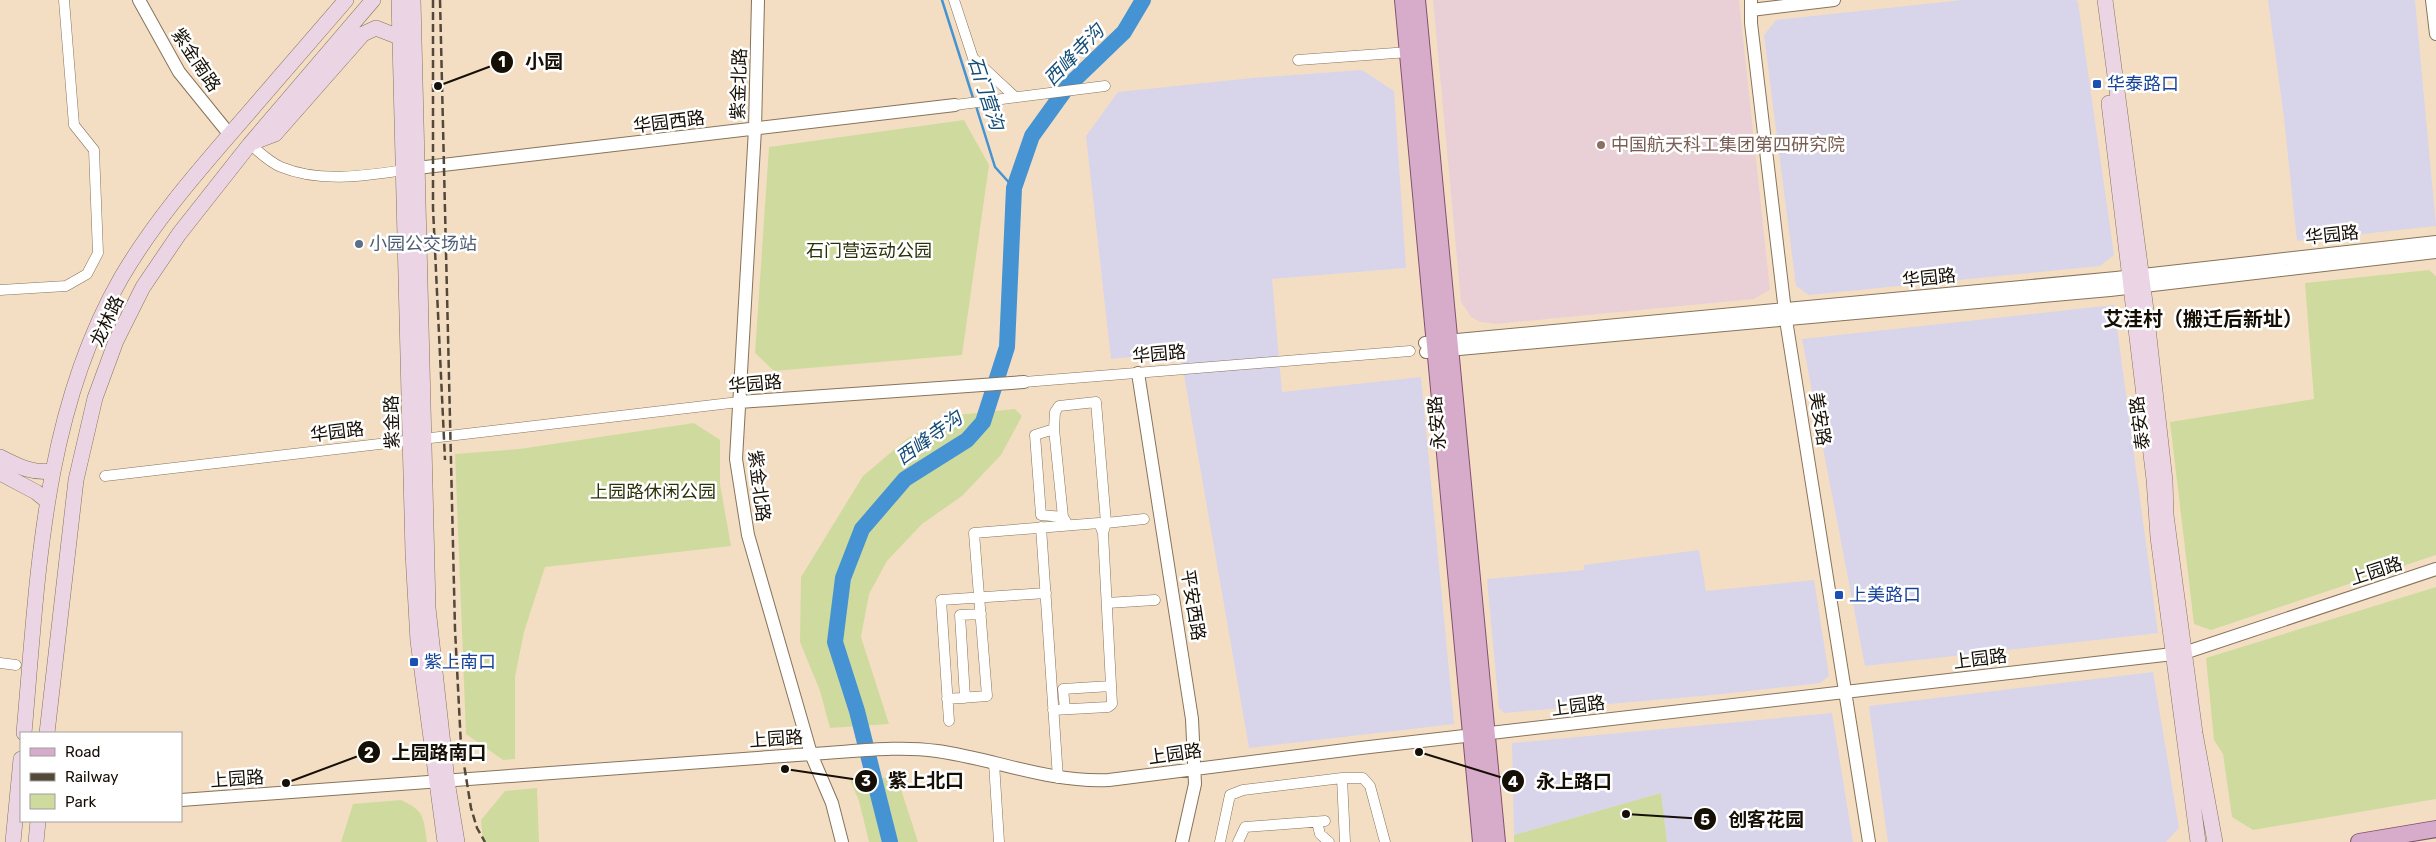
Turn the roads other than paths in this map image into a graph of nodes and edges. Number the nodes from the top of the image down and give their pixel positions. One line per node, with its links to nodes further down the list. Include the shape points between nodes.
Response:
1 (64, 0): 30 (street, via 74,125 94,150 98,253 87,274 66,286)
2 (139, 0): 24 (street, 紫金南路, via 179,72)
3 (346, 0): 24 (main road, 龙林路)
4 (373, 0): 25 (main road, 龙林路)
5 (399, 0): 17 (main road, 紫金路)
6 (413, 0): 26 (main road, 紫金路)
7 (758, 0): 23 (street, 紫金北路)
8 (954, 0): 21 (street, via 973,58)
9 (1403, 0): 18 (main road, 永安路)
10 (1417, 0): 32 (main road, 永安路)
11 (1834, 0): 15 (street)
12 (2097, 0): 29 (main road, 泰安路)
13 (2105, 0): 29 (main road, 泰安路, via 2117,101 2124,131)
14 (2432, 0): 16 (street)
15 (1751, 5): 31 (street, 美安路)
16 (2436, 34)
17 (399, 37): 25 (main road, via 376,28 363,34 275,134); 26 (main road, 紫金路)
18 (1409, 52): 19 (street); 32 (main road, 永安路)
19 (1298, 60)
20 (1105, 86): 21 (street)
21 (1016, 97): 22 (street)
22 (955, 105): 23 (street, 华园西路)
23 (755, 129): 26 (street, 华园西路); 36 (street, 紫金北路)
24 (230, 135): 40 (main road, 龙林路, via 159,221 122,278 94,333 62,428)
25 (250, 144): 26 (street, 华园西路, via 282,167 318,176 346,177); 66 (main road, 龙林路, via 179,234 143,287 116,341 95,398 80,456 70,519)
26 (410, 169): 38 (main road, 紫金路)
27 (2436, 242): 29 (street, 华园路)
28 (2436, 252): 29 (street, 华园路)
29 (2135, 280): 31 (street, 华园路); 55 (main road, 泰安路, via 2134,304 2158,537)
30 (0, 290)
31 (1786, 315): 32 (street, 华园路); 59 (street, 美安路)
32 (1437, 347): 67 (main road, 永安路)
33 (1410, 351): 34 (street, 华园路)
34 (1138, 373): 35 (street, 华园路); 71 (street, 平安西路, via 1191,710)
35 (1024, 382): 36 (street, 华园路)
36 (738, 402): 38 (street, 华园路); 68 (street, 紫金北路, via 736,459 746,526)
37 (1054, 429): 45 (street); 45 (street, via 1036,435 1041,515); 46 (street, via 1055,412 1059,406 1096,402)
38 (417, 441): 42 (street, 华园路); 74 (main road, 紫金路, via 413,552 418,641)
39 (0, 457): 40 (main road, via 29,471)
40 (53, 471): 43 (main road, 龙林路)
41 (0, 473): 43 (main road)
42 (105, 476)
43 (47, 501): 65 (main road, 龙林路)
44 (1144, 519): 46 (street)
45 (1065, 521): 47 (street); 48 (street, via 1099,523)
46 (1106, 523): 48 (street)
47 (1042, 527): 50 (street); 51 (street, via 974,533)
48 (1103, 533): 53 (street)
49 (2436, 569): 55 (street, 上园路)
50 (1046, 592): 51 (street); 63 (street)
51 (979, 596): 54 (street); 61 (street, via 941,600)
52 (1155, 600): 53 (street)
53 (1107, 603): 58 (street)
54 (981, 614): 60 (street, via 960,615); 60 (street, via 987,696)
55 (2178, 653): 59 (street, 上园路); 93 (main road, 泰安路); 94 (main road, 泰安路)
56 (0, 663): 57 (street)
57 (16, 665)
58 (1111, 686): 62 (street, via 1112,704 1108,708); 62 (street, via 1063,689)
59 (1845, 693): 67 (street, 上园路); 92 (street, 美安路)
60 (965, 698): 61 (street)
61 (947, 700): 64 (street)
62 (1065, 709): 63 (street)
63 (1053, 710): 72 (street)
64 (949, 721)
65 (24, 732)
66 (47, 732)
67 (1479, 735): 71 (street, 上园路); 90 (main road, 永安路); 91 (main road, 永安路)
68 (811, 754): 69 (street, 上园路, via 936,750); 74 (street, 上园路); 82 (street, 紫金北路, via 832,803)
69 (994, 763): 72 (street, 上园路); 83 (street)
70 (20, 769): 78 (main road)
71 (1196, 769): 72 (street, 上园路, via 1081,782); 84 (street, 平安西路)
72 (1058, 778)
73 (1342, 778): 85 (street, via 1243,790 1230,795); 88 (street); 89 (street, via 1363,778 1370,786)
74 (442, 782): 75 (street, 上园路); 80 (main road, 紫金路); 81 (main road, 紫金路)
75 (182, 800)
76 (38, 822): 79 (main road)
77 (2436, 829): 95 (main road)
78 (13, 842)
79 (36, 842)
80 (445, 842)
81 (457, 842)
82 (842, 842)
83 (999, 842)
84 (1182, 842)
85 (1220, 842)
86 (1238, 842): 87 (street, via 1244,827 1321,822 1320,834)
87 (1329, 842)
88 (1345, 842)
89 (1385, 842)
90 (1480, 842)
91 (1498, 842)
92 (1869, 842)
93 (2198, 842)
94 (2215, 842)
95 (2359, 842)

